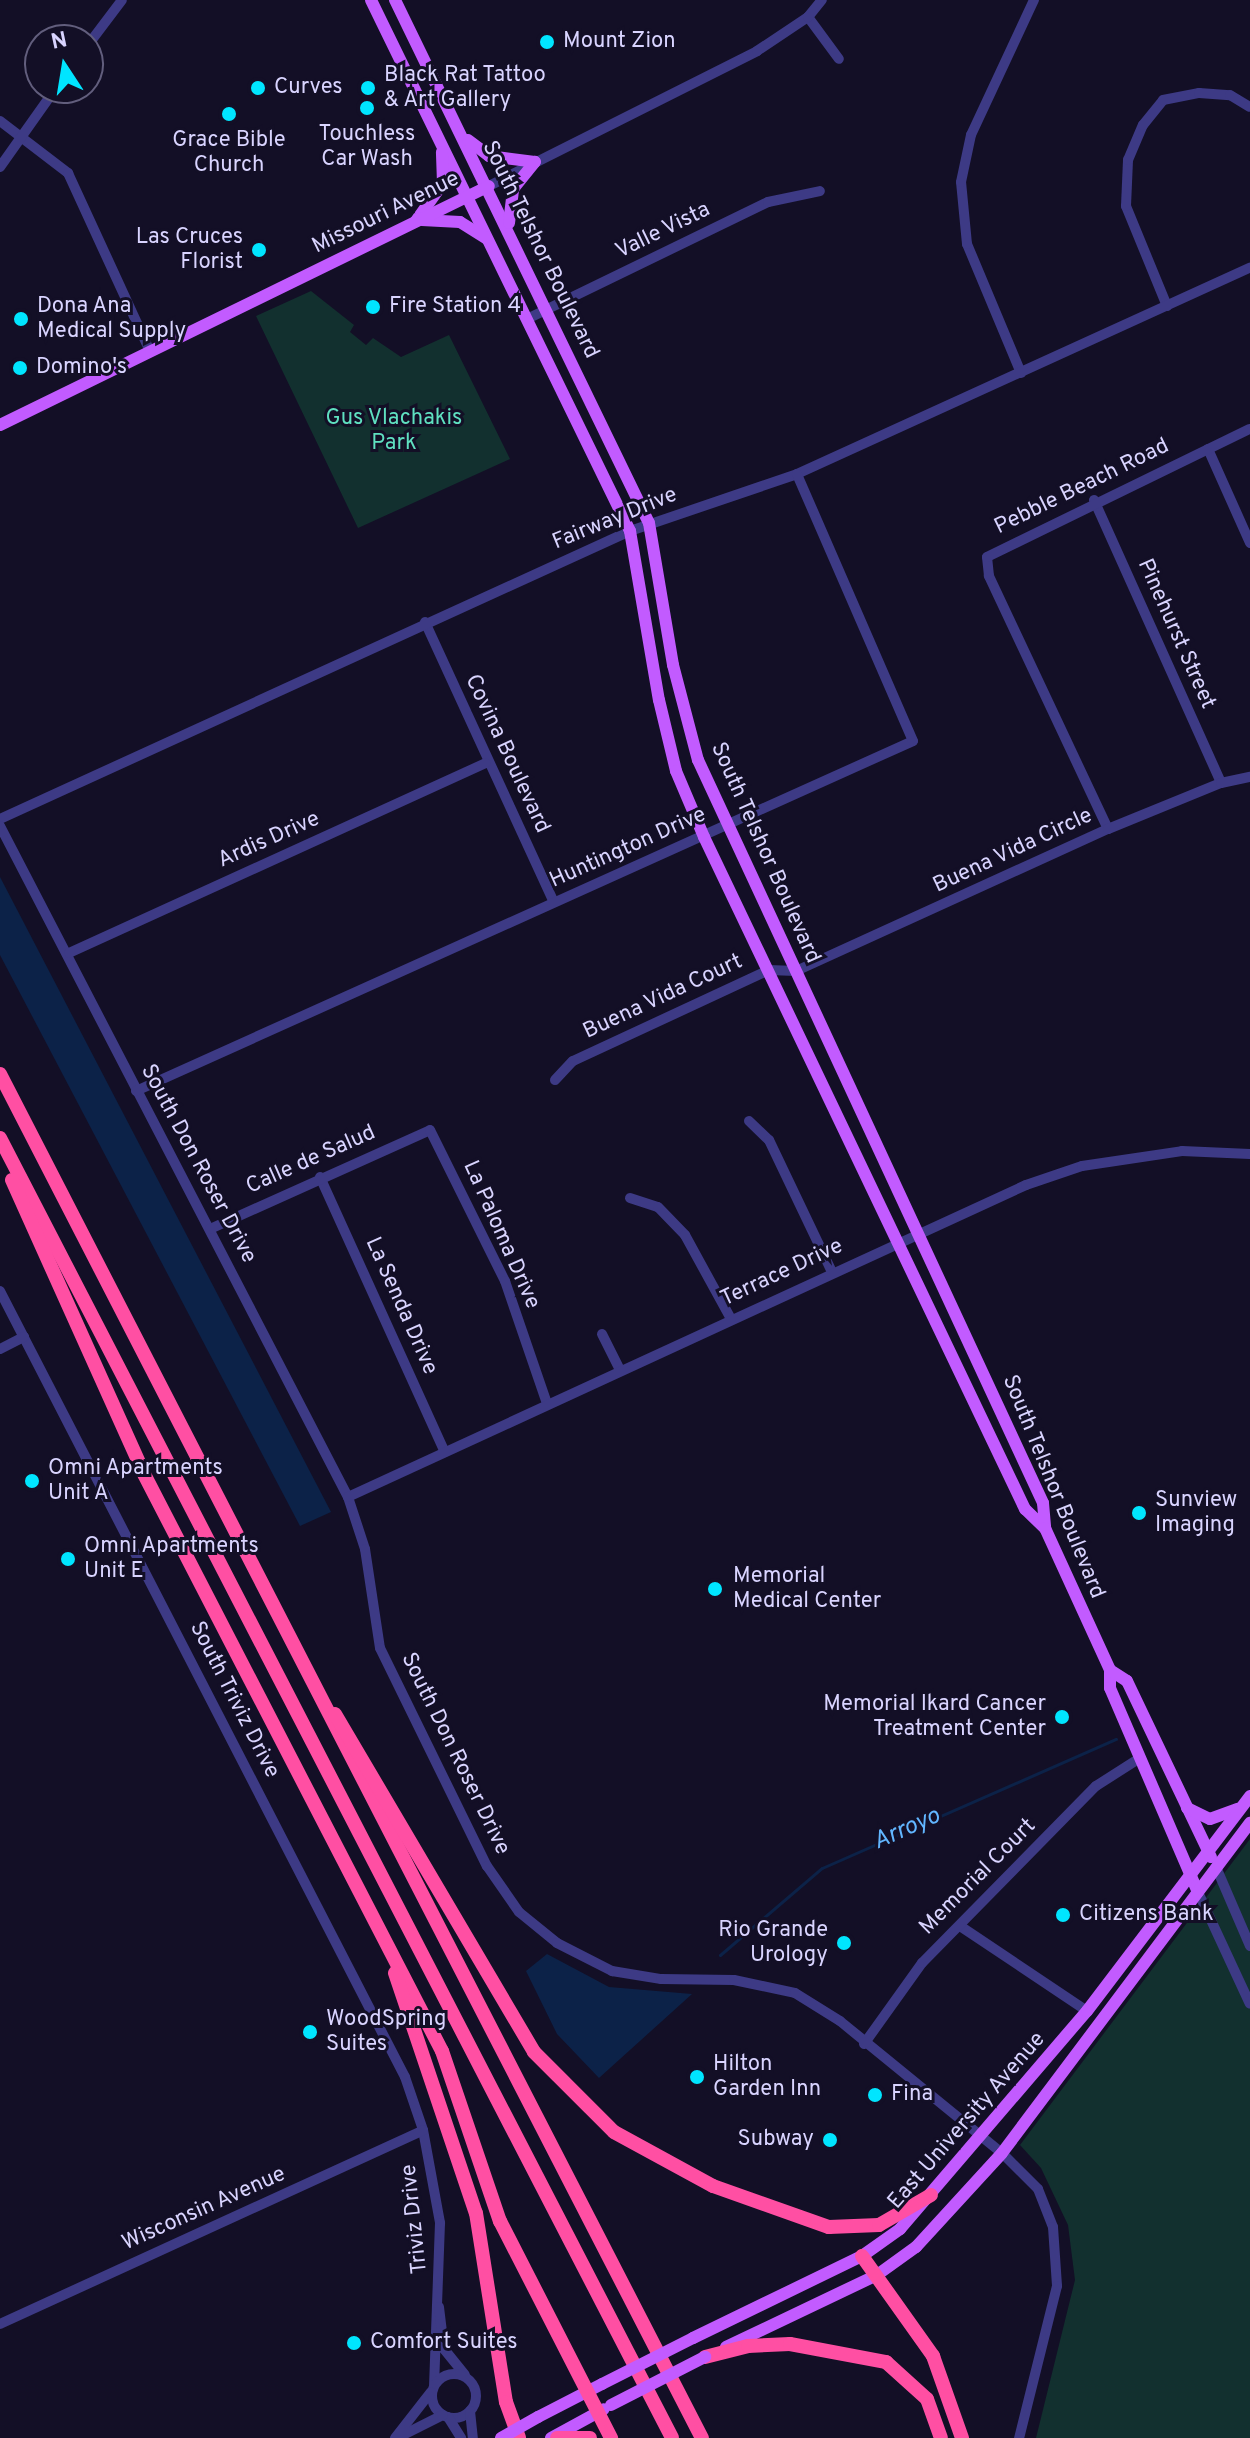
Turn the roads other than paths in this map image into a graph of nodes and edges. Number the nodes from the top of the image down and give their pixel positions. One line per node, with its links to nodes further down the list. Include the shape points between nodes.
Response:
1 (122, 0): 7 (street)
2 (371, 0): 10 (main road, South Telshor Boulevard)
3 (395, 0): 8 (main road, South Telshor Boulevard)
4 (822, 0): 6 (street, Missouri Avenue)
5 (1034, 0): 30 (street, via 971,135 961,182 967,244)
6 (808, 17): 9 (street); 17 (street, Missouri Avenue, via 757,51)
7 (104, 24)
8 (421, 51): 10 (street); 15 (main road, South Telshor Boulevard)
9 (839, 59)
10 (403, 65): 16 (main road, South Telshor Boulevard)
11 (44, 104): 14 (street)
12 (1250, 107): 26 (street, via 1230,95 1199,93 1163,100 1143,125 1128,160 1126,206)
13 (0, 121): 14 (street)
14 (20, 135): 18 (street); 29 (street, via 68,173)
15 (464, 136): 17 (main road, via 489,156); 19 (main road, South Telshor Boulevard)
16 (440, 141): 21 (main road, South Telshor Boulevard); 22 (main road, via 443,183)
17 (535, 162): 19 (street, Missouri Avenue); 23 (main road, via 513,189)
18 (0, 167)
19 (489, 186): 21 (main road, Missouri Avenue); 23 (main road, South Telshor Boulevard)
20 (820, 191): 27 (street, Valle Vista, via 768,202)
21 (467, 196): 22 (main road, Missouri Avenue); 24 (main road, South Telshor Boulevard)
22 (417, 220): 24 (main road, via 460,222); 29 (main road, Missouri Avenue)
23 (510, 230): 27 (main road, South Telshor Boulevard)
24 (489, 240): 28 (main road, South Telshor Boulevard)
25 (1250, 268): 26 (street, Fairway Drive)
26 (1167, 306): 30 (street, Fairway Drive)
27 (547, 310): 28 (street, Valle Vista); 36 (main road, South Telshor Boulevard)
28 (527, 319): 37 (main road, South Telshor Boulevard)
29 (149, 349): 31 (main road, Missouri Avenue)
30 (1021, 373): 34 (street, Fairway Drive)
31 (0, 425)
32 (1250, 429): 33 (street, Pebble Beach Road)
33 (1208, 449): 35 (street, Pebble Beach Road); 38 (street)
34 (797, 474): 36 (street, Fairway Drive); 45 (street, Huntington Drive, via 913,741)
35 (1094, 500): 42 (street, Pinehurst Street); 46 (street, Pebble Beach Road, via 987,557 989,576)
36 (649, 523): 37 (street, Fairway Drive); 45 (main road, South Telshor Boulevard, via 673,665 698,760)
37 (630, 531): 39 (street, Fairway Drive); 47 (main road, South Telshor Boulevard, via 662,715 676,771)
38 (1250, 543)
39 (425, 622): 40 (street, Covina Boulevard); 43 (street, Fairway Drive)
40 (486, 763): 48 (street, Covina Boulevard); 49 (street, Ardis Drive)
41 (1250, 777): 42 (street, Buena Vida Circle)
42 (1221, 783): 46 (street, Buena Vida Circle)
43 (0, 819)
44 (0, 826): 49 (street, South Don Roser Drive)
45 (727, 827): 47 (street, Huntington Drive); 51 (main road, South Telshor Boulevard)
46 (1108, 829): 51 (street, Buena Vida Circle)
47 (704, 837): 48 (street, Huntington Drive); 50 (main road, South Telshor Boulevard)
48 (554, 902): 54 (street, Huntington Drive)
49 (69, 953): 54 (street, South Don Roser Drive)
50 (769, 970): 51 (street, Buena Vida Court); 53 (street, Buena Vida Court, via 573,1061); 64 (main road, South Telshor Boulevard)
51 (796, 971): 63 (main road, South Telshor Boulevard)
52 (0, 1074): 78 (highway)
53 (555, 1080)
54 (136, 1091): 62 (street, South Don Roser Drive)
55 (749, 1121): 65 (street, via 769,1140)
56 (430, 1130): 60 (street, Calle de Salud); 72 (street, La Paloma Drive, via 505,1281)
57 (0, 1138): 118 (highway)
58 (0, 1154): 90 (highway, via 144,1474)
59 (1250, 1154): 63 (street, Terrace Drive, via 1182,1151 1082,1166)
60 (320, 1177): 62 (street, Calle de Salud); 73 (street, La Senda Drive)
61 (630, 1198): 67 (street, via 658,1207 685,1235)
62 (210, 1229): 76 (street, South Don Roser Drive)
63 (920, 1231): 64 (street, Terrace Drive); 74 (main road, South Telshor Boulevard)
64 (901, 1240): 65 (street, Terrace Drive); 75 (main road, South Telshor Boulevard)
65 (832, 1272): 67 (street, Terrace Drive)
66 (0, 1291): 69 (street, South Triviz Drive)
67 (731, 1319): 71 (street, Terrace Drive)
68 (602, 1334): 71 (street)
69 (24, 1337): 70 (street); 95 (street, South Triviz Drive, via 379,2022)
70 (0, 1349)
71 (620, 1370): 72 (street, Terrace Drive)
72 (547, 1404): 73 (street, Terrace Drive)
73 (445, 1452): 76 (street, Terrace Drive)
74 (1023, 1459): 75 (main road); 77 (main road, South Telshor Boulevard, via 1043,1503)
75 (1006, 1466): 77 (main road, South Telshor Boulevard, via 1025,1509)
76 (348, 1497): 94 (street, South Don Roser Drive, via 365,1549 380,1648 487,1866 519,1912 557,1943 612,1971 661,1979 734,1980 795,1993 840,2021)
77 (1045, 1528): 79 (main road, South Telshor Boulevard)
78 (289, 1643): 98 (highway, via 358,1749 534,2052 614,2132 713,2186 829,2227 879,2225); 119 (highway)
79 (1110, 1670): 80 (main road, South Telshor Boulevard, via 1110,1688); 83 (main road, South Telshor Boulevard, via 1127,1681)
80 (1140, 1758): 87 (main road, South Telshor Boulevard); 89 (street, Memorial Court, via 1096,1786)
81 (1250, 1796): 82 (main road, East University Avenue)
82 (1241, 1807): 83 (main road, via 1210,1819); 85 (main road, East University Avenue)
83 (1187, 1808): 85 (main road, South Telshor Boulevard)
84 (1250, 1823): 86 (main road, East University Avenue)
85 (1207, 1851): 86 (main road, South Telshor Boulevard); 87 (main road, East University Avenue)
86 (1216, 1867): 88 (main road, East University Avenue); 91 (street, South Telshor Boulevard)
87 (1190, 1872): 88 (main road, South Telshor Boulevard); 93 (main road, East University Avenue)
88 (1198, 1892): 92 (street, South Telshor Boulevard); 97 (main road, East University Avenue)
89 (960, 1926): 93 (street); 94 (street, Memorial Court, via 922,1963)
90 (386, 1946): 106 (highway, via 442,2051 500,2221); 114 (highway, via 476,2213 506,2402)
91 (1250, 1946)
92 (1250, 2004)
93 (1087, 2011): 96 (main road, East University Avenue)
94 (864, 2044): 96 (street, South Don Roser Drive)
95 (423, 2130): 101 (street, Triviz Drive, via 440,2223); 102 (street, Wisconsin Avenue)
96 (983, 2138): 97 (street, South Don Roser Drive); 98 (main road, East University Avenue)
97 (1002, 2153): 100 (main road, East University Avenue, via 916,2247); 122 (street, South Don Roser Drive, via 1038,2189 1056,2254 1057,2286)
98 (931, 2195): 99 (main road, East University Avenue, via 900,2229)
99 (862, 2256): 100 (highway); 106 (main road, East University Avenue, bridge)
100 (877, 2275): 103 (main road, East University Avenue); 121 (highway, via 933,2356)
101 (438, 2304): 104 (street, Triviz Drive, via 444,2349); 105 (street, Triviz Drive)
102 (0, 2324)
103 (705, 2357): 107 (main road, East University Avenue, bridge); 120 (highway, via 748,2346 790,2344 886,2362 927,2399)
104 (469, 2380): 105 (street, via 448,2374); 108 (street, via 476,2395)
105 (433, 2388): 109 (street, via 432,2402); 110 (street)
106 (595, 2388): 107 (highway); 113 (main road, East University Avenue, bridge)
107 (605, 2408): 115 (main road, East University Avenue); 117 (highway)
108 (470, 2411): 109 (street); 112 (street)
109 (445, 2416): 110 (street); 111 (street)
110 (396, 2438)
111 (461, 2438)
112 (473, 2438)
113 (501, 2438)
114 (519, 2438)
115 (554, 2438): 116 (highway)
116 (590, 2438)
117 (611, 2438)
118 (672, 2438)
119 (702, 2438)
120 (941, 2438)
121 (962, 2438)
122 (1019, 2438)

